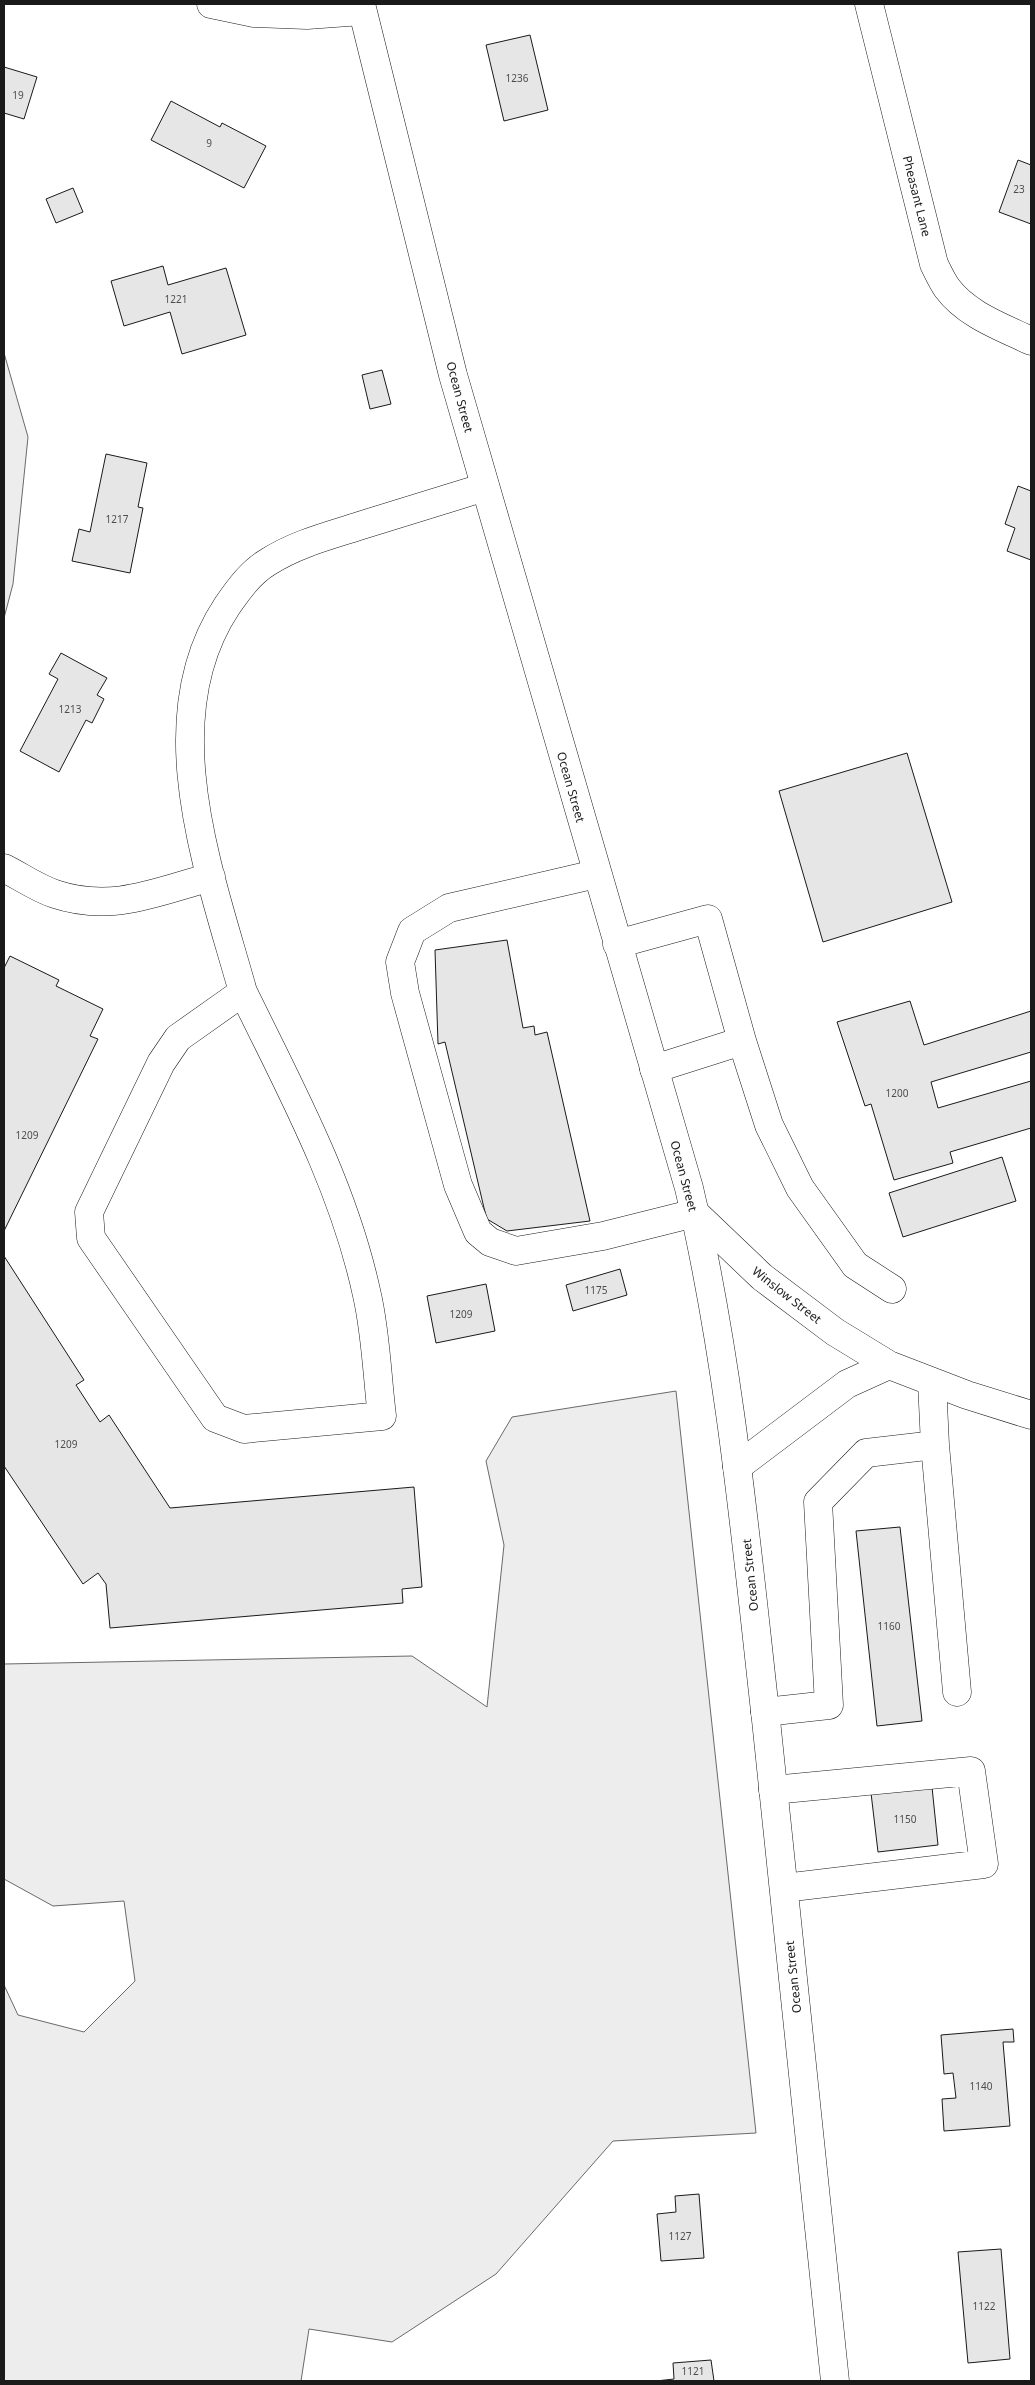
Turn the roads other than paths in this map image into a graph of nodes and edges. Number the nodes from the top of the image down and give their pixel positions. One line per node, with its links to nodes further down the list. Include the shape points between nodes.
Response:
1 (211, 4): 3 (main road, via 254,13)
2 (869, 4): 5 (main road, Pheasant Lane, via 934,264 947,288 965,306)
3 (276, 8): 4 (main road, via 307,15)
4 (362, 8): 6 (main road, Ocean Street, via 453,375)
5 (1031, 341)
6 (485, 487): 8 (main road, Ocean Street); 9 (main road, via 298,545 266,562 240,588 213,627 196,677 189,731 199,834)
7 (4, 868): 9 (main road, via 53,893 86,902 121,902)
8 (596, 874): 10 (main road, Ocean Street); 14 (main road, via 448,908 412,931 400,962 405,993 458,1184 478,1232 490,1242 516,1251 603,1236)
9 (211, 876): 11 (main road)
10 (617, 944): 12 (main road, via 708,919); 13 (main road, Ocean Street)
11 (243, 992): 11 (main road, via 178,1038 161,1063 89,1212 91,1238 215,1418 244,1430 382,1416 367,1296 349,1230 320,1150)
12 (742, 1041): 13 (main road); 15 (main road, via 769,1126 800,1188 856,1265)
13 (654, 1069): 14 (main road, Ocean Street)
14 (695, 1213): 16 (main road, Winslow Street, via 762,1278 834,1332); 20 (main road, Ocean Street, via 710,1281)
15 (892, 1289)
16 (889, 1365): 17 (main road, Winslow Street); 20 (main road, via 847,1384)
17 (932, 1382): 18 (main road, Winslow Street); 19 (main road)
18 (1031, 1415)
19 (935, 1445): 21 (main road); 22 (main road, via 866,1453 818,1502 829,1705)
20 (737, 1467): 22 (main road, Ocean Street)
21 (957, 1692)
22 (765, 1712): 23 (main road, Ocean Street)
23 (773, 1790): 24 (main road, Ocean Street); 24 (main road, via 971,1771 984,1864)
24 (784, 1888): 25 (main road, Ocean Street)
25 (835, 2381)

